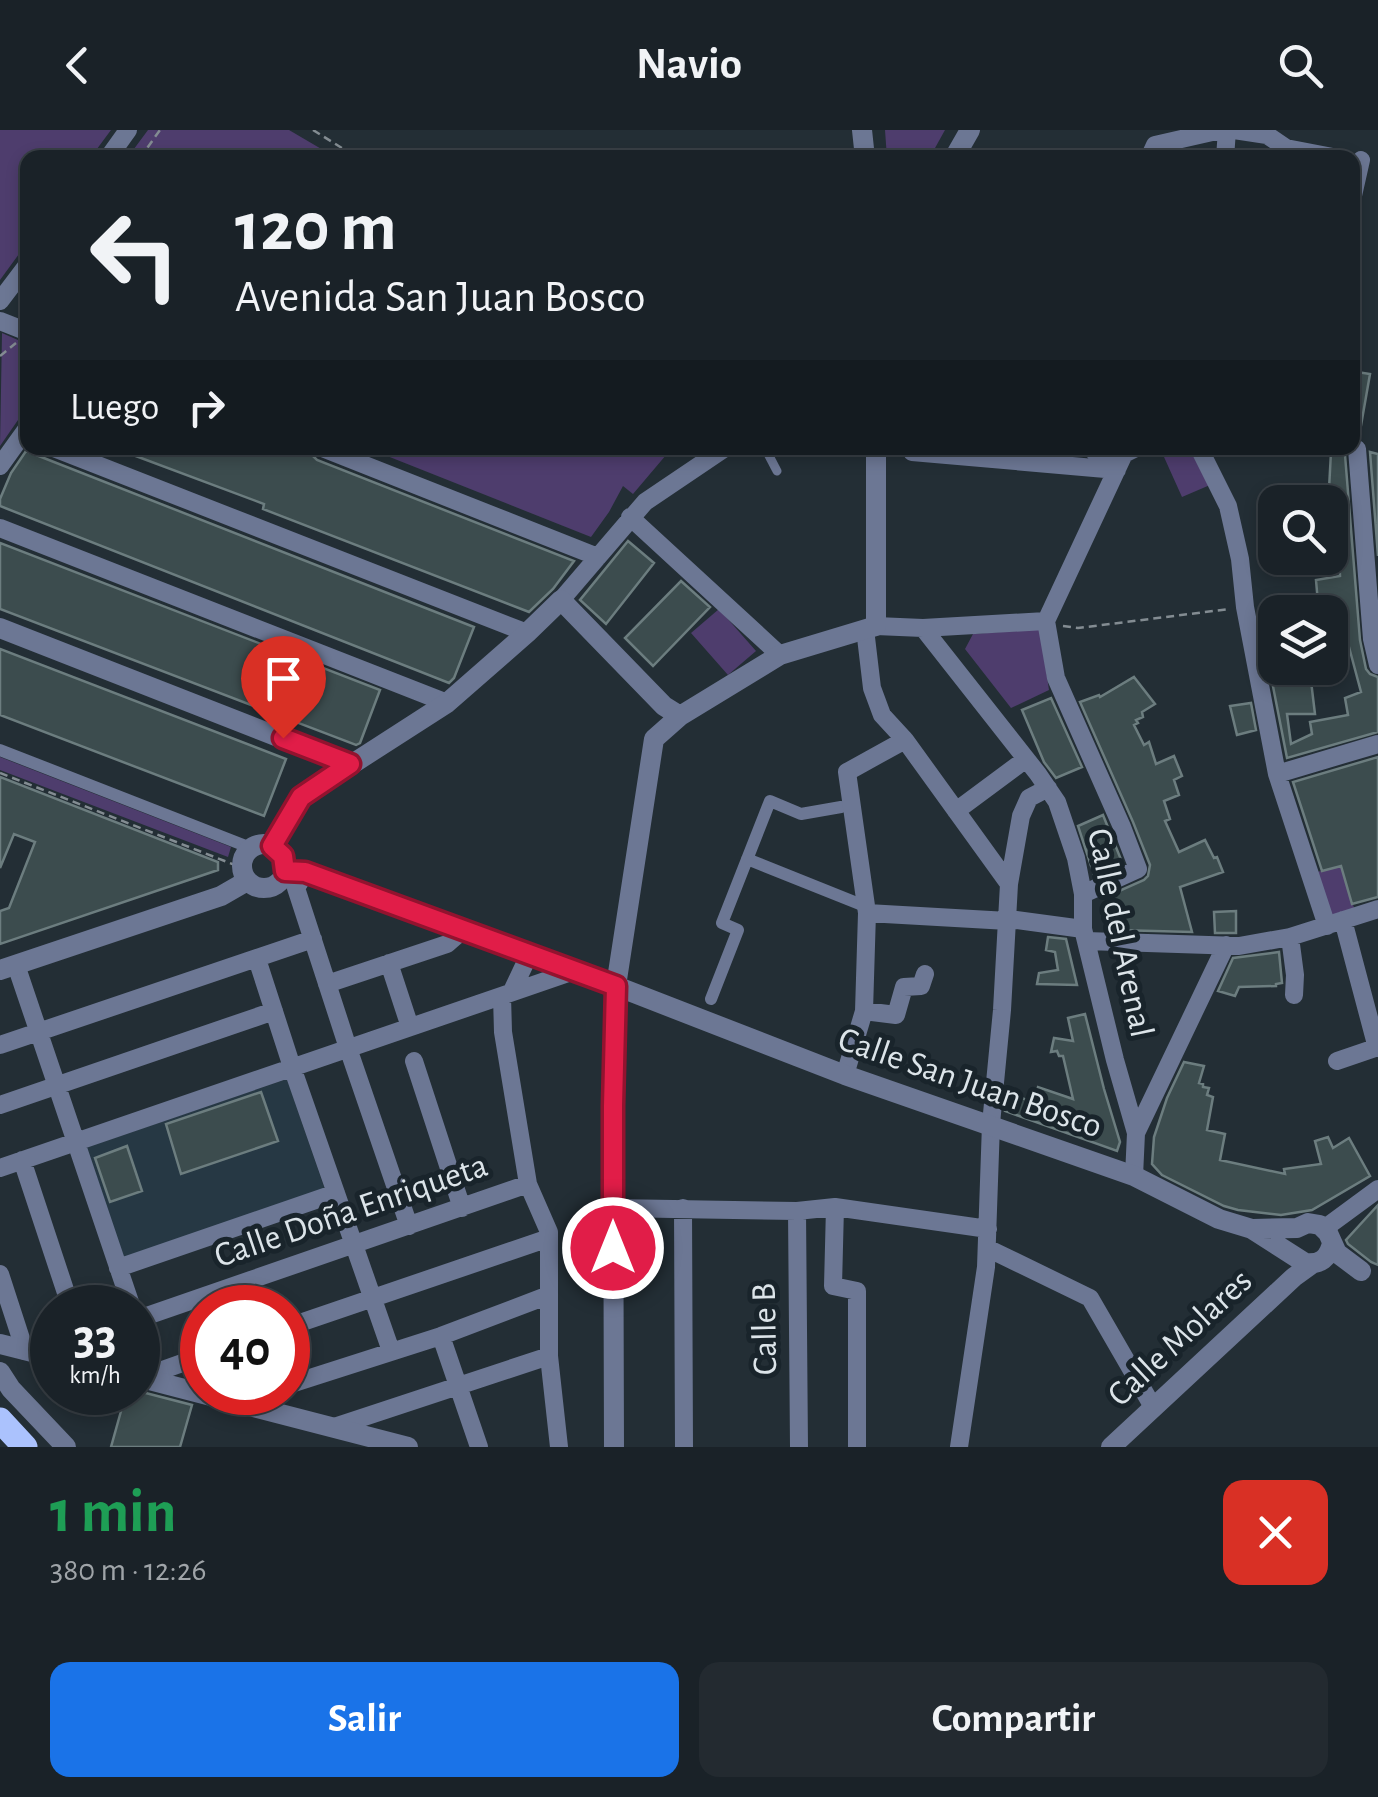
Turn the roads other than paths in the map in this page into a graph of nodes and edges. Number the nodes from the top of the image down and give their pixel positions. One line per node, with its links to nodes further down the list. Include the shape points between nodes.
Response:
1 (1227, 130): 2 (street); 3 (street, via 1267,136)
2 (1156, 150)
3 (1296, 150)
4 (20, 274): 5 (street)
5 (0, 300)
6 (20, 441): 17 (street)
7 (72, 455): 28 (street)
8 (340, 455): 22 (street)
9 (714, 455): 20 (street)
10 (768, 455): 19 (lane)
11 (876, 455): 26 (street)
12 (946, 455): 18 (street)
13 (1098, 455): 18 (street)
14 (1124, 455): 18 (street)
15 (1202, 455): 38 (street, via 1228,506)
16 (1354, 455): 30 (street)
17 (0, 466)
18 (1116, 470): 24 (street)
19 (777, 471)
20 (630, 516): 22 (street); 29 (street)
21 (0, 528): 31 (street)
22 (598, 557): 23 (street)
23 (561, 600): 28 (street); 32 (street)
24 (1046, 621): 27 (street); 47 (street, via 1056,678 1138,869)
25 (0, 628): 37 (street)
26 (870, 628): 27 (street); 29 (street); 33 (street, via 872,688 882,715)
27 (923, 628): 36 (street, Calle del Arenal)
28 (527, 633): 31 (street)
29 (780, 655): 32 (street)
30 (1378, 665)
31 (447, 703): 37 (street)
32 (680, 716): 64 (street, via 654,739)
33 (905, 740): 41 (street); 48 (street, via 847,772)
34 (1378, 744): 38 (street)
35 (0, 750): 42 (street)
36 (1026, 759): 39 (street, Calle del Arenal); 41 (street)
37 (350, 764): 42 (street, via 301,797)
38 (1277, 774): 51 (street)
39 (1048, 788): 46 (street, via 1029,798 1021,816); 47 (street, Calle del Arenal)
40 (840, 807): 43 (street, via 802,814 770,801)
41 (956, 810): 46 (street)
42 (262, 847): 44 (street, via 283,856); 45 (street, via 242,860)
43 (747, 859): 48 (street); 67 (street, via 722,923 738,930)
44 (295, 872): 45 (street, via 259,888); 52 (street, Calle San Juan Bosco); 55 (street)
45 (244, 874): 60 (street, via 222,896)
46 (1009, 884): 50 (street)
47 (1083, 894): 53 (street, Calle del Arenal)
48 (867, 910): 50 (street); 69 (street)
49 (1378, 910): 51 (street)
50 (1008, 921): 53 (street); 81 (street)
51 (1335, 923): 54 (street); 74 (street)
52 (464, 930): 57 (street, Calle San Juan Bosco); 59 (street, via 447,944)
53 (1084, 935): 56 (street); 82 (street, Calle del Arenal)
54 (1290, 937): 56 (street); 66 (street)
55 (313, 939): 58 (street); 63 (street)
56 (1226, 945): 82 (street)
57 (529, 954): 61 (street, Calle San Juan Bosco); 65 (street)
58 (257, 958): 68 (street); 71 (street)
59 (389, 963): 63 (street); 70 (street)
60 (8, 968): 71 (street)
61 (574, 971): 64 (street, Calle San Juan Bosco); 65 (street)
62 (925, 974): 69 (street, via 921,986 904,986 896,1014)
63 (327, 984): 73 (street)
64 (616, 986): 78 (street, Calle San Juan Bosco); 92 (street)
65 (507, 994): 70 (street); 87 (street, via 504,1032)
66 (1294, 995)
67 (711, 999)
68 (274, 1011): 77 (street); 79 (street)
69 (864, 1011): 78 (street)
70 (410, 1027): 73 (street)
71 (39, 1032): 72 (street); 79 (street)
72 (0, 1045)
73 (348, 1048): 77 (street); 95 (street)
74 (1378, 1048): 76 (street)
75 (414, 1061): 91 (street)
76 (1337, 1062)
77 (292, 1067): 83 (street); 89 (street)
78 (845, 1075): 81 (street, Calle San Juan Bosco)
79 (56, 1085): 80 (street); 83 (street)
80 (0, 1106)
81 (992, 1124): 86 (street, Calle San Juan Bosco); 100 (street)
82 (1136, 1133): 86 (street, Calle del Arenal)
83 (74, 1143): 84 (street); 103 (street)
84 (22, 1160): 85 (street); 106 (street)
85 (0, 1168)
86 (1134, 1176): 97 (street, Calle San Juan Bosco)
87 (528, 1184): 91 (street, Calle Doña Enriqueta); 99 (street)
88 (1378, 1189): 98 (street)
89 (336, 1193): 101 (street); 103 (street)
90 (834, 1207): 94 (street); 100 (street); 133 (street, via 833,1286 857,1292)
91 (462, 1208): 95 (street, Calle Doña Enriqueta)
92 (613, 1208): 93 (street); 130 (street)
93 (683, 1208): 94 (street); 131 (street)
94 (797, 1211): 132 (street, Calle B)
95 (409, 1226): 101 (street, Calle Doña Enriqueta)
96 (1297, 1228): 97 (street); 98 (street, via 1320,1225); 102 (street, via 1290,1245)
97 (1252, 1229): 102 (street, Calle San Juan Bosco)
98 (1328, 1236): 102 (street, via 1328,1254); 104 (street, Calle San Juan Bosco, via 1338,1254)
99 (549, 1238): 108 (street); 109 (street)
100 (987, 1239): 121 (street, via 1090,1298); 134 (street)
101 (353, 1244): 109 (street); 110 (street, Calle Doña Enriqueta)
102 (1303, 1264): 104 (street, Calle San Juan Bosco); 121 (street, Calle Molares)
103 (118, 1268): 107 (street)
104 (1370, 1273)
105 (0, 1274): 114 (street)
106 (63, 1285)
107 (124, 1285)
108 (549, 1295): 112 (street); 117 (street)
109 (373, 1298): 111 (street); 115 (street)
110 (160, 1311)
111 (310, 1319)
112 (440, 1336): 115 (street); 120 (street)
113 (0, 1344): 114 (street)
114 (25, 1351): 116 (street)
115 (391, 1351): 119 (street)
116 (30, 1352)
117 (550, 1356): 120 (street); 129 (street)
118 (0, 1372): 126 (street)
119 (310, 1378)
120 (459, 1386): 124 (street); 128 (street)
121 (1153, 1408): 135 (street, Calle Molares)
122 (288, 1415): 124 (street)
123 (0, 1420): 125 (main road)
124 (334, 1427): 127 (street)
125 (26, 1447)
126 (66, 1447)
127 (408, 1447)
128 (479, 1447)
129 (559, 1447)
130 (614, 1447)
131 (684, 1447)
132 (799, 1447)
133 (857, 1447)
134 (960, 1447)
135 (1110, 1447)

